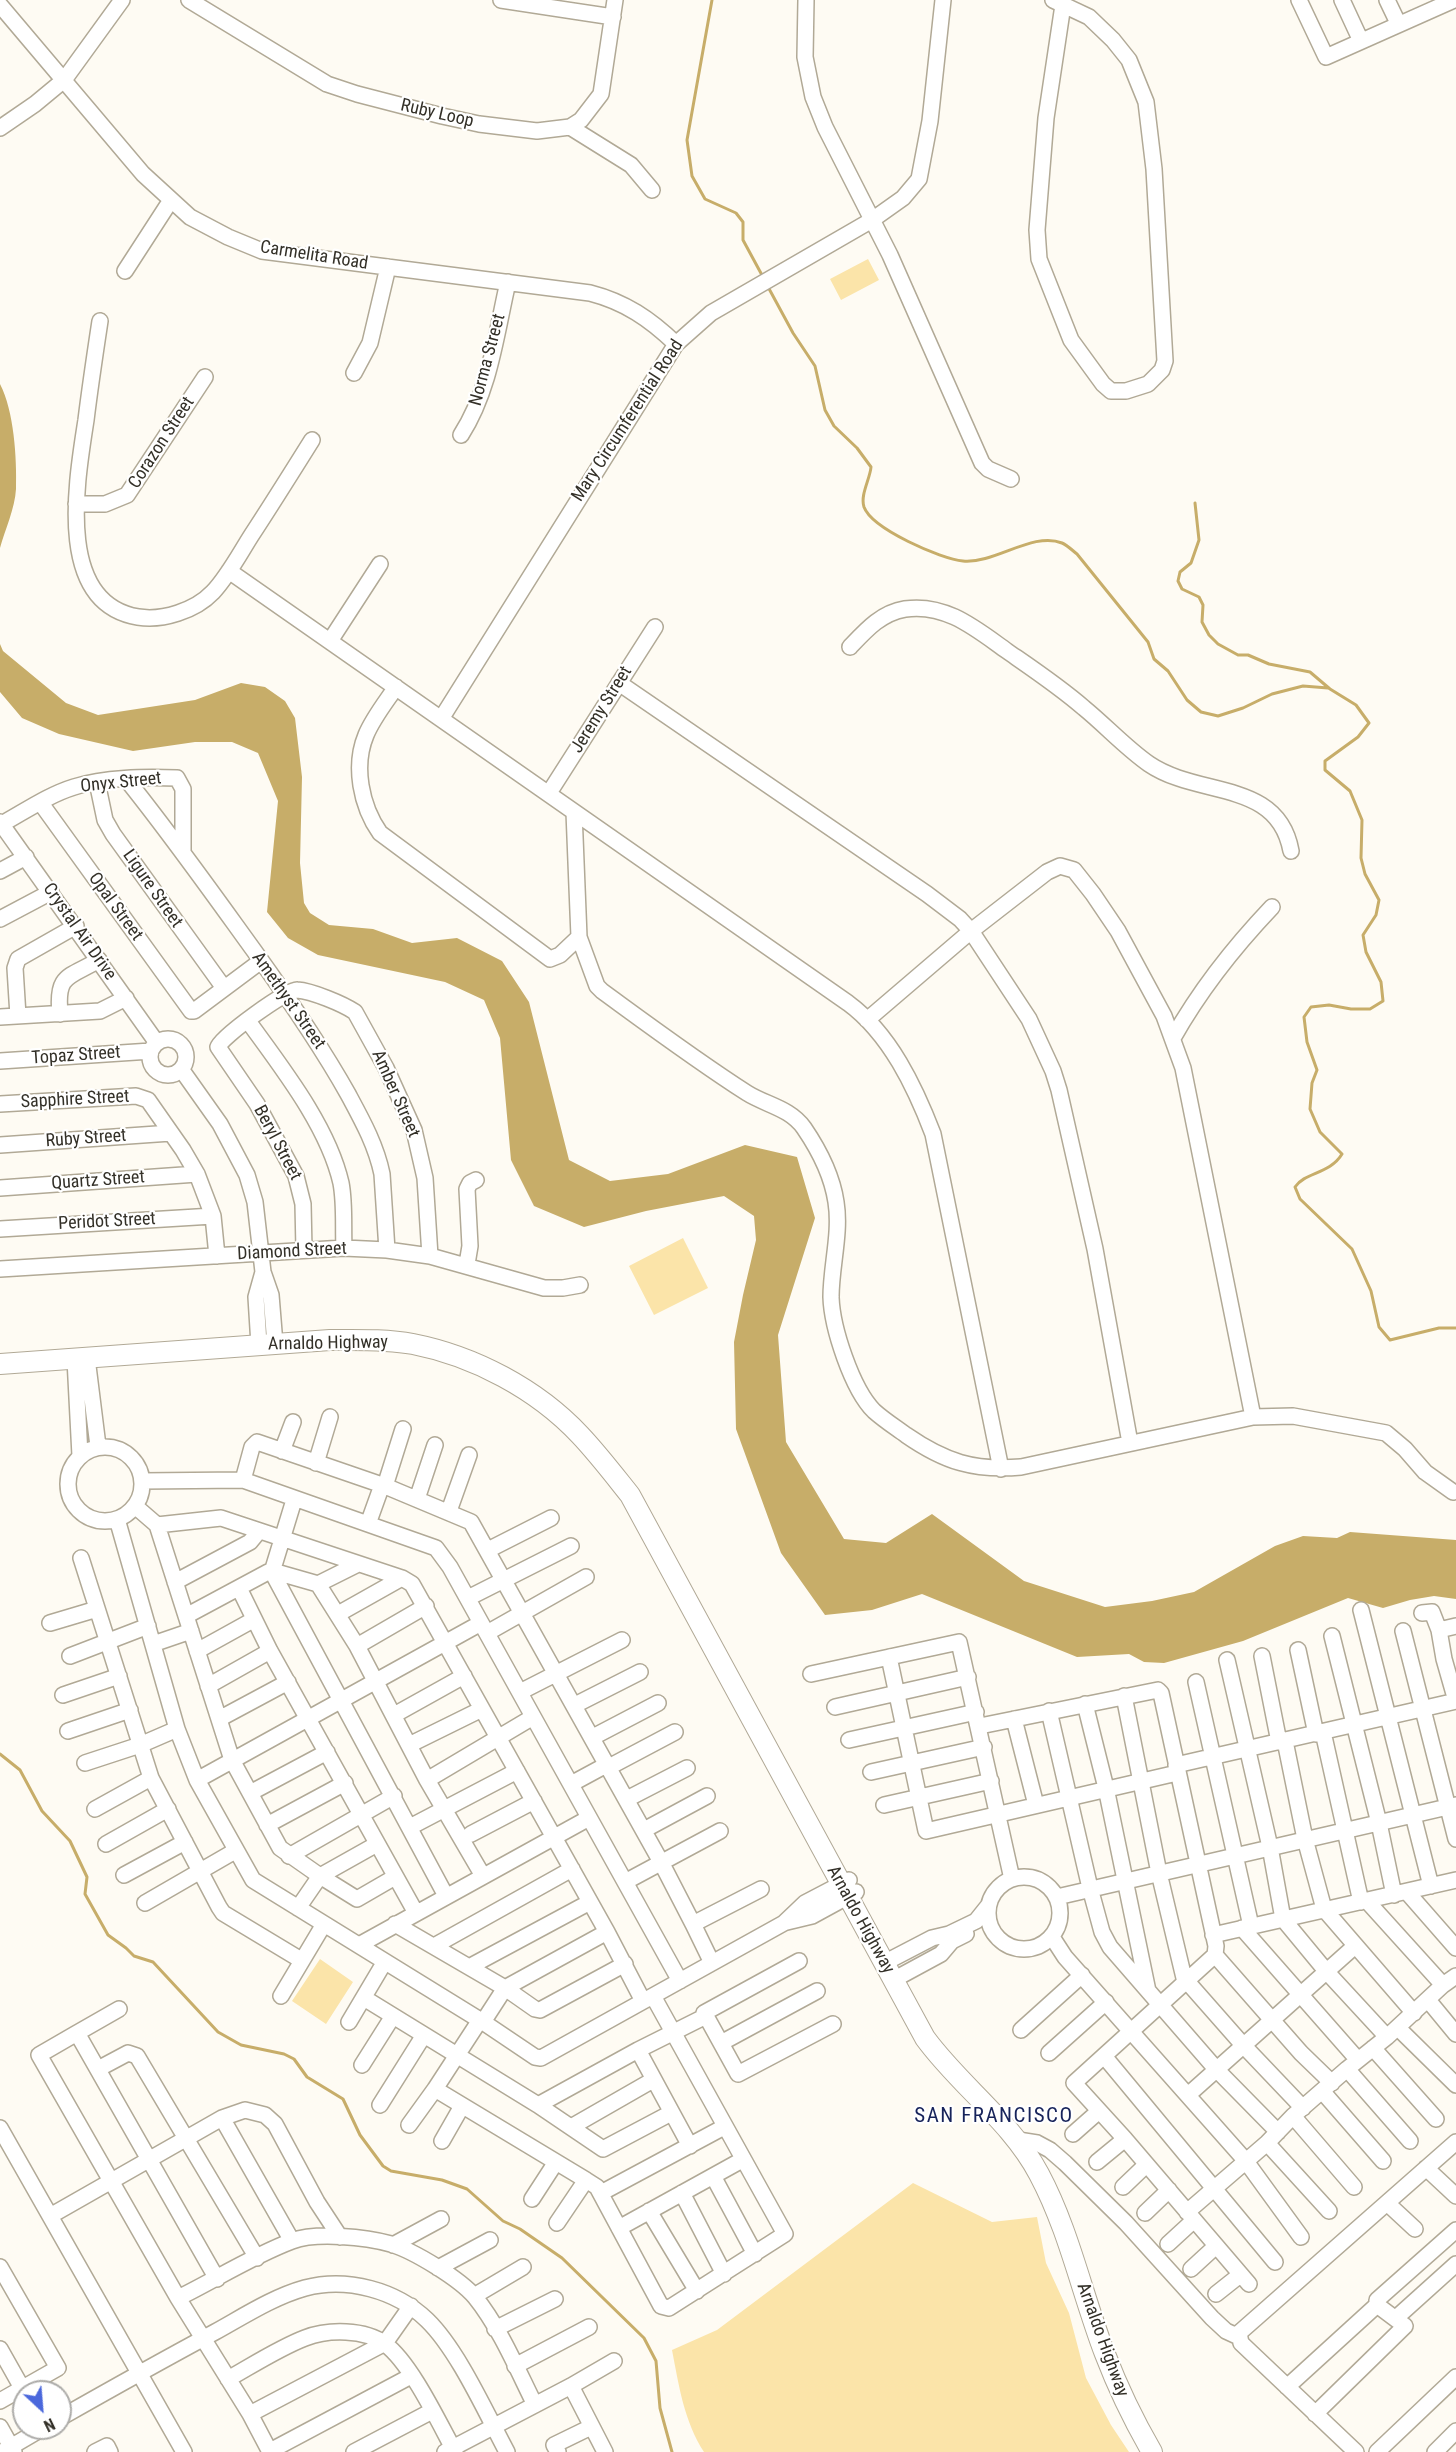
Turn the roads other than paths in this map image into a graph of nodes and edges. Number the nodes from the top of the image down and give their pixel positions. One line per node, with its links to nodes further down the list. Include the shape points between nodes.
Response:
1 (122, 0): 17 (street)
2 (189, 0): 18 (street, Ruby Loop, via 327,84 442,116 516,130)
3 (501, 0): 14 (street)
4 (615, 0): 14 (street)
5 (806, 0): 22 (street, via 805,57 813,97)
6 (943, 0): 22 (street, Mary Circumferential Road, via 921,172 903,198)
7 (1299, 0): 16 (street, via 1326,57)
8 (1342, 0): 16 (street)
9 (1388, 0): 15 (street)
10 (1454, 0): 12 (street)
11 (1058, 3): 11 (street, via 1038,230 1040,259 1071,340 1103,384 1111,391 1126,391 1148,384 1165,361 1154,169 1146,102 1129,60 1113,40 1089,17)
12 (1437, 3): 15 (street)
13 (0, 5): 17 (street, Carmelita Road)
14 (613, 17): 18 (street, via 601,94)
15 (1398, 23): 16 (street)
16 (1361, 41)
17 (64, 80): 19 (street, via 36,105); 21 (street, Carmelita Road, via 143,174)
18 (570, 127): 20 (street, via 631,165)
19 (0, 128)
20 (652, 190)
21 (171, 200): 23 (street, Carmelita Road, via 190,217 262,251); 24 (street)
22 (872, 220): 27 (street, Mary Circumferential Road, via 711,314); 32 (street, via 982,463)
23 (388, 267): 25 (street, Carmelita Road); 28 (street, via 370,343)
24 (125, 271)
25 (508, 282): 27 (street, Carmelita Road, via 607,297 640,313); 30 (street, Norma Street, via 484,386)
26 (100, 321): 33 (street)
27 (676, 344): 41 (street, Mary Circumferential Road)
28 (354, 374)
29 (205, 376): 33 (street, Corazon Street, via 127,495 105,504)
30 (461, 435)
31 (312, 440): 35 (street)
32 (1011, 479)
33 (76, 504): 35 (street, via 80,558 96,594 118,613 150,618 172,614 206,598)
34 (380, 564): 37 (street)
35 (229, 571): 37 (street)
36 (655, 627): 39 (street, Jeremy Street)
37 (330, 641): 40 (street)
38 (850, 647): 49 (street, via 879,619 903,610 929,609 958,618 1064,692 1150,764 1184,781 1269,808 1285,830)
39 (619, 683): 44 (street, Jeremy Street); 56 (street, via 927,894)
40 (396, 687): 41 (street); 57 (street, via 369,728 360,769 368,813 380,833 550,959)
41 (441, 719): 44 (street)
42 (127, 780): 43 (street, Onyx Street); 48 (street, Amethyst Street); 48 (street, Onyx Street, via 177,778 183,789)
43 (97, 782): 45 (street, Onyx Street, via 75,786); 60 (street, Ligure Street, via 105,820 113,834)
44 (549, 793): 46 (street)
45 (40, 802): 47 (street, Onyx Street); 60 (street, Opal Street, via 191,1011)
46 (574, 812): 57 (street); 66 (street)
47 (1, 824): 50 (street, Crystal Air Drive)
48 (183, 850): 59 (street, Amethyst Street)
49 (1292, 851)
50 (26, 857): 51 (street); 52 (street, Crystal Air Drive)
51 (0, 872)
52 (51, 892): 54 (street); 55 (street, Crystal Air Drive)
53 (1272, 907): 68 (street, via 1206,984)
54 (0, 919)
55 (76, 926): 58 (street, Crystal Air Drive); 64 (street, via 18,959)
56 (971, 931): 66 (street); 68 (street, via 1047,872 1060,866 1074,870 1118,931); 96 (street, via 1029,1019 1059,1090 1095,1249)
57 (579, 937): 103 (street, via 602,992 746,1093 788,1112 809,1135 828,1172 837,1205 831,1297 837,1334 850,1369 872,1409 939,1456 963,1464)
58 (99, 960): 62 (street, Crystal Air Drive); 63 (street, via 63,981 59,987)
59 (261, 961): 60 (street); 61 (street, Amethyst Street)
60 (224, 988)
61 (285, 994): 67 (street); 82 (street, Amethyst Street, via 329,1061 376,1152 382,1174); 85 (street, Amber Street, via 297,990 338,1003 361,1019 414,1130 425,1178)
62 (126, 998): 63 (street, via 100,1011); 69 (street, Crystal Air Drive)
63 (60, 1014): 64 (street)
64 (18, 1016): 65 (street)
65 (0, 1017)
66 (867, 1020): 103 (street, via 896,1057 933,1134)
67 (248, 1021): 80 (street, via 302,1097 333,1159 341,1185); 81 (street, Beryl Street, via 218,1047 257,1104 296,1176 303,1204)
68 (1173, 1038): 93 (street, via 1188,1087)
69 (154, 1047): 70 (street, Topaz Street); 71 (street, via 151,1063 159,1072 171,1075); 71 (street, via 168,1039 179,1043 186,1053)
70 (0, 1061)
71 (181, 1069): 83 (street, via 220,1125 247,1175 255,1202)
72 (0, 1104): 73 (street, Sapphire Street, via 136,1096 148,1100)
73 (171, 1133): 74 (street, Ruby Street); 75 (street)
74 (0, 1145)
75 (196, 1174): 77 (street, Quartz Street); 78 (street)
76 (476, 1180): 86 (street, via 467,1189)
77 (0, 1188)
78 (213, 1216): 79 (street, Peridot Street); 84 (street)
79 (0, 1228)
80 (344, 1248): 81 (street, Diamond Street); 82 (street, Diamond Street)
81 (304, 1250): 83 (street, Diamond Street)
82 (387, 1250): 85 (street, Diamond Street)
83 (261, 1254): 84 (street, Diamond Street); 89 (street, via 263,1272 256,1297)
84 (217, 1256): 87 (street, Diamond Street)
85 (430, 1256): 86 (street, Diamond Street)
86 (467, 1264): 88 (street, Diamond Street, via 544,1288)
87 (0, 1269)
88 (580, 1285)
89 (267, 1345): 90 (main road, Arnaldo Highway); 268 (main road, Arnaldo Highway, via 330,1340 413,1344 470,1361 526,1389 579,1433 630,1495)
90 (81, 1358): 91 (main road, Arnaldo Highway); 98 (street); 101 (street)
91 (0, 1364)
92 (330, 1417): 102 (street)
93 (1253, 1417): 96 (street); 107 (street, via 1300,1417 1386,1433 1435,1481)
94 (292, 1422): 99 (street)
95 (403, 1430): 106 (street)
96 (1131, 1443): 103 (street)
97 (435, 1445): 108 (street)
98 (98, 1446): 101 (street); 105 (street, via 124,1451 134,1459)
99 (282, 1451): 102 (street); 104 (street, via 257,1442)
100 (469, 1455): 111 (street)
101 (80, 1456): 113 (street, via 69,1475 70,1497 84,1515 95,1520)
102 (316, 1463): 106 (street)
103 (1001, 1468)
104 (243, 1480): 105 (street); 109 (street)
105 (143, 1481): 110 (street)
106 (384, 1486): 108 (street); 114 (street)
107 (1453, 1492)
108 (417, 1499): 111 (street)
109 (294, 1500): 114 (street); 117 (street)
110 (135, 1506): 113 (street); 115 (street)
111 (449, 1511): 119 (street, via 471,1522)
112 (550, 1518): 119 (street)
113 (117, 1519): 139 (street)
114 (369, 1524): 129 (street, via 436,1548)
115 (157, 1525): 116 (street, via 221,1518); 126 (street)
116 (259, 1531): 117 (street); 126 (street, via 250,1542)
117 (281, 1538): 121 (street); 122 (street)
118 (571, 1546): 125 (street)
119 (488, 1550): 125 (street)
120 (81, 1558): 131 (street)
121 (358, 1564): 124 (street); 127 (street)
122 (272, 1572): 127 (street); 128 (street); 172 (street)
123 (586, 1577): 133 (street)
124 (402, 1578): 130 (street, via 412,1584); 135 (street)
125 (504, 1581): 129 (street); 133 (street)
126 (175, 1582): 136 (street)
127 (318, 1584): 135 (street)
128 (239, 1588): 136 (street); 137 (street)
129 (468, 1598): 141 (street)
130 (426, 1606): 148 (street); 150 (street)
131 (97, 1609): 138 (street); 147 (street)
132 (1361, 1610): 184 (street)
133 (523, 1613): 141 (street); 159 (street)
134 (1422, 1613): 142 (street, via 1432,1612)
135 (338, 1614): 150 (street)
136 (186, 1616): 143 (street)
137 (254, 1620): 152 (street); 153 (street)
138 (50, 1623)
139 (148, 1626): 147 (street); 149 (street)
140 (1456, 1626): 142 (street)
141 (484, 1628): 148 (street); 168 (street)
142 (1440, 1630): 173 (street)
143 (191, 1631): 149 (street); 152 (street)
144 (1403, 1631): 179 (street)
145 (1332, 1636): 189 (street)
146 (622, 1640): 159 (street)
147 (107, 1642): 154 (street); 162 (street)
148 (446, 1642): 161 (street); 164 (street)
149 (153, 1644): 191 (street)
150 (357, 1646): 164 (street)
151 (1299, 1650): 194 (street)
152 (197, 1651): 167 (street)
153 (270, 1651): 165 (street); 167 (street)
154 (70, 1656)
155 (1262, 1656): 198 (street)
156 (889, 1657): 160 (street); 163 (street, via 959,1642); 169 (street)
157 (1227, 1660): 202 (street)
158 (640, 1672): 176 (street)
159 (558, 1673): 168 (street); 176 (street)
160 (811, 1674)
161 (464, 1676): 178 (street); 182 (street)
162 (119, 1677): 170 (street); 180 (street)
163 (968, 1677): 169 (street); 187 (street)
164 (375, 1681): 172 (street); 182 (street)
165 (288, 1682): 185 (street); 186 (street)
166 (1196, 1682): 204 (street)
167 (208, 1686): 186 (street)
168 (519, 1692): 183 (street)
169 (895, 1693): 177 (street); 190 (street)
170 (63, 1695)
171 (1124, 1696): 175 (street); 210 (street, via 1155,1689 1161,1693); 216 (street)
172 (342, 1699): 185 (street); 222 (street)
173 (1456, 1701): 179 (street)
174 (658, 1703): 195 (street)
175 (1084, 1704): 181 (street); 220 (street)
176 (575, 1705): 195 (street)
177 (835, 1707)
178 (482, 1709): 196 (street); 200 (street)
179 (1424, 1709): 184 (street); 230 (street)
180 (130, 1710): 192 (street); 199 (street)
181 (1049, 1711): 188 (street); 225 (street)
182 (394, 1715): 200 (street)
183 (533, 1717): 196 (street); 219 (street)
184 (1389, 1717): 189 (street); 236 (street)
185 (308, 1718): 203 (street); 205 (street)
186 (219, 1719): 205 (street)
187 (978, 1719): 188 (street); 190 (street); 201 (street)
188 (1014, 1719): 229 (street)
189 (1353, 1726): 194 (street); 238 (street)
190 (903, 1727): 197 (street); 206 (street)
191 (177, 1728): 199 (street); 214 (street)
192 (68, 1731)
193 (675, 1732): 208 (street)
194 (1319, 1733): 198 (street); 242 (street)
195 (593, 1737): 208 (street)
196 (497, 1738): 211 (street); 215 (street)
197 (849, 1740)
198 (1282, 1741): 202 (street); 246 (street)
199 (140, 1745): 207 (street); 213 (street)
200 (409, 1745): 215 (street)
201 (984, 1747): 206 (street); 217 (street)
202 (1248, 1749): 204 (street); 251 (street)
203 (327, 1752): 218 (street); 221 (street)
204 (1211, 1758): 210 (street); 253 (street)
205 (232, 1760): 214 (street); 221 (street)
206 (912, 1762): 212 (street); 224 (street)
207 (85, 1763)
208 (609, 1766): 219 (street); 226 (street)
209 (687, 1768): 226 (street)
210 (1176, 1769): 216 (street); 256 (street)
211 (518, 1771): 227 (street); 233 (street)
212 (871, 1772)
213 (151, 1778): 231 (street); 232 (street)
214 (197, 1780): 252 (street)
215 (427, 1780): 233 (street)
216 (1141, 1780): 220 (street); 259 (street)
217 (991, 1781): 224 (street); 234 (street)
218 (345, 1783): 235 (street); 239 (street)
219 (571, 1784): 237 (street)
220 (1106, 1788): 225 (street); 265 (street)
221 (250, 1793): 239 (street)
222 (394, 1796): 235 (street); 240 (street)
223 (707, 1796): 241 (street)
224 (919, 1797): 228 (street); 234 (street, via 926,1831)
225 (1070, 1797): 229 (street); 269 (street)
226 (627, 1798): 241 (street)
227 (534, 1801): 244 (street); 245 (street)
228 (884, 1805)
229 (1036, 1805): 234 (street)
230 (1452, 1806): 236 (street); 247 (street)
231 (95, 1809)
232 (168, 1809): 248 (street); 249 (street)
233 (444, 1810): 240 (street); 263 (street)
234 (998, 1814): 264 (street)
235 (362, 1815): 250 (street); 254 (street)
236 (1413, 1815): 238 (street); 267 (street)
237 (589, 1818): 245 (street); 266 (street)
238 (1379, 1823): 242 (street); 271 (street)
239 (267, 1825): 254 (street)
240 (410, 1827): 272 (street)
241 (644, 1830): 255 (street)
242 (1345, 1830): 246 (street); 276 (street)
243 (720, 1831): 255 (street)
244 (471, 1834)
245 (554, 1836): 257 (street); 263 (street)
246 (1305, 1839): 251 (street); 280 (street)
247 (1456, 1839)
248 (185, 1842): 258 (street); 260 (street)
249 (106, 1844)
250 (377, 1844): 261 (street); 262 (street)
251 (1270, 1847): 253 (street); 282 (street)
252 (235, 1851): 258 (street); 279 (street, via 253,1881)
253 (1235, 1855): 256 (street); 286 (street)
254 (289, 1856): 261 (street)
255 (661, 1862): 266 (street); 285 (street)
256 (1197, 1864): 259 (street); 289 (street)
257 (572, 1869): 275 (street); 292 (street)
258 (200, 1871): 277 (street); 296 (street, via 223,1913)
259 (1159, 1873): 265 (street); 307 (street)
260 (124, 1875)
261 (320, 1876): 262 (street, via 357,1899); 279 (street)
262 (394, 1876): 281 (street)
263 (483, 1876): 272 (street)
264 (1012, 1879): 274 (street, via 1033,1878 1051,1888); 278 (street, via 997,1889)
265 (1126, 1880): 269 (street); 310 (street)
266 (625, 1882): 306 (street)
267 (1444, 1883): 271 (street); 273 (street)
268 (848, 1888): 299 (street, via 804,1903 784,1923); 302 (main road, Arnaldo Highway)
269 (1090, 1888): 274 (street); 310 (street, via 1110,1947)
270 (761, 1889): 285 (street)
271 (1400, 1893): 276 (street); 294 (street)
272 (446, 1896): 281 (street)
273 (1456, 1896)
274 (1057, 1897): 290 (street, via 1060,1922)
275 (590, 1902): 288 (street); 301 (street)
276 (1364, 1902): 280 (street); 305 (street)
277 (145, 1903)
278 (988, 1906): 287 (street); 302 (street, via 976,1921 932,1938)
279 (297, 1908): 283 (street)
280 (1324, 1909): 282 (street); 293 (street)
281 (416, 1912): 284 (street)
282 (1283, 1919): 286 (street); 303 (street)
283 (324, 1924): 291 (street); 296 (street)
284 (395, 1924): 291 (street); 292 (street)
285 (693, 1924): 299 (street)
286 (1247, 1927): 289 (street); 311 (street)
287 (992, 1930): 290 (street, via 1008,1946 1020,1949 1031,1949); 302 (street, via 978,1928 952,1941 942,1954)
288 (608, 1932): 300 (street); 308 (street)
289 (1213, 1935): 295 (street)
290 (1052, 1937): 304 (street)
291 (359, 1945): 298 (street)
292 (434, 1946): 301 (street)
293 (1355, 1946): 303 (street); 319 (street)
294 (1456, 1948)
295 (1215, 1955): 307 (street); 322 (street)
296 (301, 1960): 312 (street)
297 (799, 1960): 321 (street, via 704,2013)
298 (384, 1963): 313 (street); 323 (street)
299 (712, 1963): 306 (street)
300 (625, 1964): 308 (street, via 540,2010); 314 (street)
301 (470, 1966): 308 (street)
302 (892, 1969): 362 (main road, Arnaldo Highway, via 933,2034)
303 (1326, 1971): 311 (street); 329 (street)
304 (1082, 1976): 316 (street); 326 (street)
305 (1452, 1980): 315 (street)
306 (680, 1981): 314 (street)
307 (1186, 1981): 317 (street); 334 (street)
308 (505, 1988): 323 (street)
309 (817, 1991): 333 (street)
310 (1148, 1991): 317 (street)
311 (1300, 1994): 322 (street); 340 (street)
312 (281, 1996)
313 (364, 1998): 320 (street); 324 (street)
314 (648, 1998): 323 (street, via 541,2058); 328 (street)
315 (1428, 2000): 319 (street); 331 (street)
316 (1106, 2002): 327 (street); 337 (street)
317 (1161, 2005): 327 (street); 343 (street)
318 (119, 2009): 330 (street)
319 (1414, 2013): 329 (street)
320 (393, 2016): 332 (street); 341 (street)
321 (706, 2016): 328 (street); 333 (street)
322 (1271, 2020): 334 (street); 346 (street)
323 (481, 2021): 339 (street)
324 (349, 2022)
325 (833, 2024): 333 (street, via 738,2074)
326 (1021, 2030)
327 (1132, 2031): 338 (street); 348 (street)
328 (673, 2032): 336 (street); 359 (street)
329 (1392, 2032): 335 (street); 345 (street)
330 (77, 2033): 342 (street); 380 (street, via 39,2055)
331 (1456, 2034)
332 (424, 2035): 339 (street); 349 (street)
333 (721, 2043)
334 (1243, 2046): 343 (street); 353 (street)
335 (1373, 2048): 340 (street); 356 (street)
336 (638, 2050): 344 (street); 350 (street)
337 (1049, 2054)
338 (1104, 2055): 352 (street, via 1074,2083); 383 (street)
339 (456, 2056): 347 (street); 350 (street)
340 (1352, 2064): 346 (street); 367 (street)
341 (362, 2065)
342 (98, 2069): 364 (street, via 128,2053 137,2056); 370 (street)
343 (1216, 2069): 348 (street); 363 (street)
344 (653, 2080): 354 (street); 358 (street)
345 (1456, 2085)
346 (1327, 2087): 353 (street); 373 (street)
347 (435, 2089): 351 (street); 357 (street)
348 (1188, 2095): 372 (street)
349 (380, 2105)
350 (538, 2105): 358 (street)
351 (462, 2106): 366 (street); 375 (street)
352 (1098, 2111): 361 (street); 365 (street)
353 (1298, 2112): 363 (street); 382 (street)
354 (671, 2114): 358 (street, via 603,2149); 369 (street)
355 (222, 2118): 364 (street); 400 (street, via 245,2110 272,2120); 403 (street)
356 (1436, 2119)
357 (409, 2125)
358 (571, 2127)
359 (724, 2127): 369 (street); 371 (street)
360 (0, 2128): 393 (street)
361 (1073, 2134)
362 (1013, 2135): 427 (street, via 1037,2143 1065,2163 1212,2318); 461 (main road, Arnaldo Highway, via 1041,2176 1105,2353)
363 (1273, 2137): 372 (street); 391 (street)
364 (186, 2138): 370 (street); 408 (street)
365 (1125, 2139): 374 (street); 376 (street)
366 (442, 2141)
367 (1410, 2141)
368 (1456, 2142): 377 (street)
369 (690, 2146): 385 (street)
370 (150, 2159): 380 (street); 416 (street)
371 (742, 2160): 378 (street); 407 (street, via 785,2234)
372 (1245, 2160): 383 (street); 401 (street)
373 (1383, 2161)
374 (1096, 2162)
375 (556, 2163): 379 (street); 388 (street)
376 (1146, 2165): 381 (street); 384 (street)
377 (1426, 2168): 387 (street); 389 (street)
378 (713, 2176): 386 (street); 407 (street)
379 (585, 2180): 385 (street); 396 (street)
380 (111, 2181): 393 (street); 420 (street)
381 (1123, 2187)
382 (1354, 2187)
383 (1214, 2188): 394 (street); 409 (street)
384 (1169, 2190): 392 (street); 394 (street)
385 (601, 2193): 397 (street)
386 (682, 2193): 390 (street); 415 (street)
387 (1456, 2196)
388 (532, 2199)
389 (1387, 2203): 398 (street); 427 (street)
390 (649, 2211): 397 (street); 417 (street)
391 (1329, 2211)
392 (1145, 2213)
393 (50, 2216): 433 (street)
394 (1190, 2216): 404 (street); 406 (street)
395 (441, 2219): 405 (street)
396 (557, 2223)
397 (619, 2228): 417 (street, via 661,2306 669,2308)
398 (1415, 2229)
399 (1456, 2230): 422 (street, via 1377,2300)
400 (340, 2237): 403 (street); 405 (street)
401 (1301, 2237)
402 (490, 2240): 413 (street)
403 (292, 2241): 408 (street)
404 (1168, 2244)
405 (393, 2245): 413 (street)
406 (1216, 2246): 414 (street); 418 (street, via 1244,2279)
407 (755, 2254): 415 (street)
408 (257, 2258): 416 (street)
409 (1275, 2262)
410 (1456, 2264): 424 (street)
411 (0, 2267): 438 (street, via 58,2368)
412 (523, 2267): 419 (street)
413 (438, 2268): 419 (street)
414 (1191, 2269)
415 (724, 2274): 417 (street)
416 (217, 2279): 420 (street)
417 (696, 2291)
418 (1216, 2294)
419 (474, 2296): 426 (street)
420 (178, 2298): 428 (street)
421 (555, 2299): 426 (street)
422 (1377, 2305): 424 (street); 440 (street)
423 (411, 2306): 428 (street, via 360,2286 305,2288); 429 (street); 446 (street, via 452,2351)
424 (1396, 2318): 445 (street, via 1405,2326)
425 (590, 2327): 432 (street)
426 (495, 2329): 432 (street)
427 (1239, 2337): 440 (street)
428 (202, 2339): 433 (street); 436 (street)
429 (385, 2343): 434 (street); 436 (street, via 352,2333 322,2333 295,2342); 444 (street)
430 (0, 2349): 437 (street)
431 (614, 2361): 439 (street)
432 (515, 2366): 441 (street)
433 (140, 2372): 442 (street); 455 (street)
434 (411, 2376): 443 (street); 456 (street)
435 (1456, 2377): 463 (street)
436 (228, 2379): 444 (street)
437 (17, 2380)
438 (36, 2380)
439 (571, 2386): 441 (street); 448 (street)
440 (1287, 2387): 445 (street)
441 (535, 2404): 446 (street)
442 (72, 2411)
443 (432, 2411): 452 (street); 457 (street)
444 (250, 2414): 456 (street)
445 (1315, 2414): 462 (street)
446 (493, 2426): 452 (street); 458 (street)
447 (0, 2427): 451 (street)
448 (591, 2427): 459 (street, via 554,2445); 460 (street)
449 (1456, 2431): 464 (street)
450 (25, 2440): 451 (street)
451 (9, 2450)
452 (451, 2451)
453 (95, 2452): 454 (street, via 106,2446)
454 (110, 2452)
455 (184, 2452)
456 (270, 2452)
457 (354, 2452)
458 (507, 2452)
459 (558, 2452)
460 (605, 2452)
461 (1152, 2452)
462 (1356, 2452)
463 (1377, 2452)
464 (1435, 2452)

